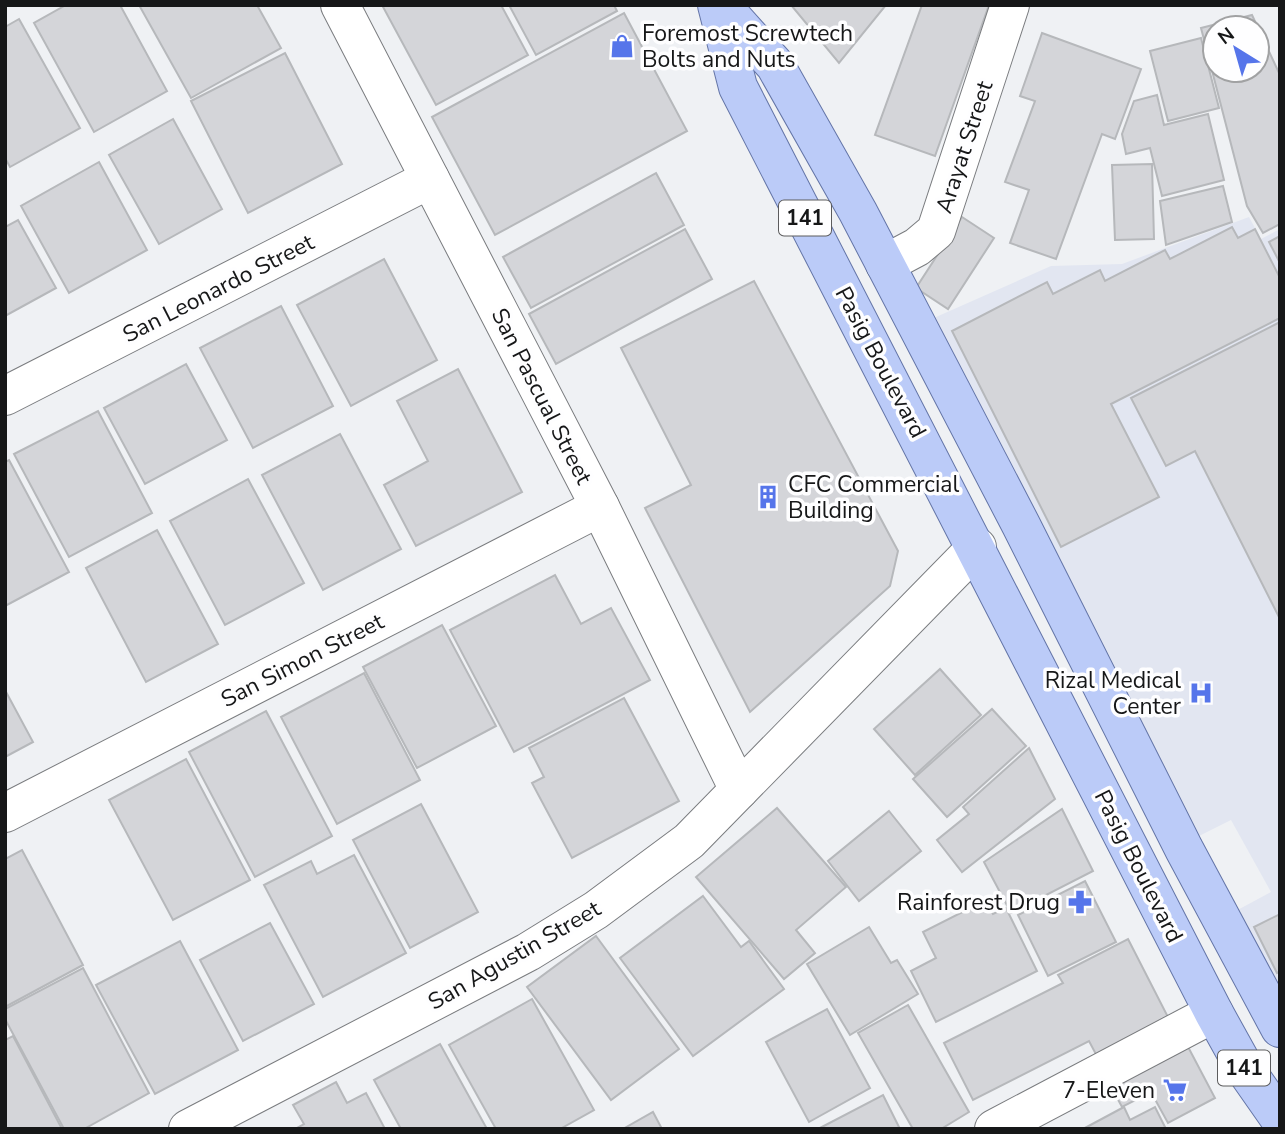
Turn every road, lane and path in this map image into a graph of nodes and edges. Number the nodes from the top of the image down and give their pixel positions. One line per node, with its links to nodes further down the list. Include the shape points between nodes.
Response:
1 (340, 5): 4 (street, San Pascual Street)
2 (719, 5): 5 (main road, Pasig Boulevard / 141, via 775,65); 8 (main road, Pasig Boulevard / 141, via 738,87)
3 (1010, 5): 5 (street, Arayat Street, via 936,232)
4 (430, 179): 6 (street, San Leonardo Street); 7 (street, San Pascual Street)
5 (885, 264): 12 (main road, Pasig Boulevard / 141)
6 (5, 396)
7 (600, 507): 9 (street, San Pascual Street); 10 (street, San Simon Street)
8 (977, 547): 9 (street, San Agustin Street); 11 (main road, Pasig Boulevard / 141)
9 (739, 790): 14 (street, San Agustin Street, via 689,841 596,911 528,952)
10 (5, 813)
11 (1214, 1013): 13 (main road, Pasig Boulevard / 141); 15 (street)
12 (1280, 1028)
13 (1280, 1119)
14 (188, 1129)
15 (994, 1129)

